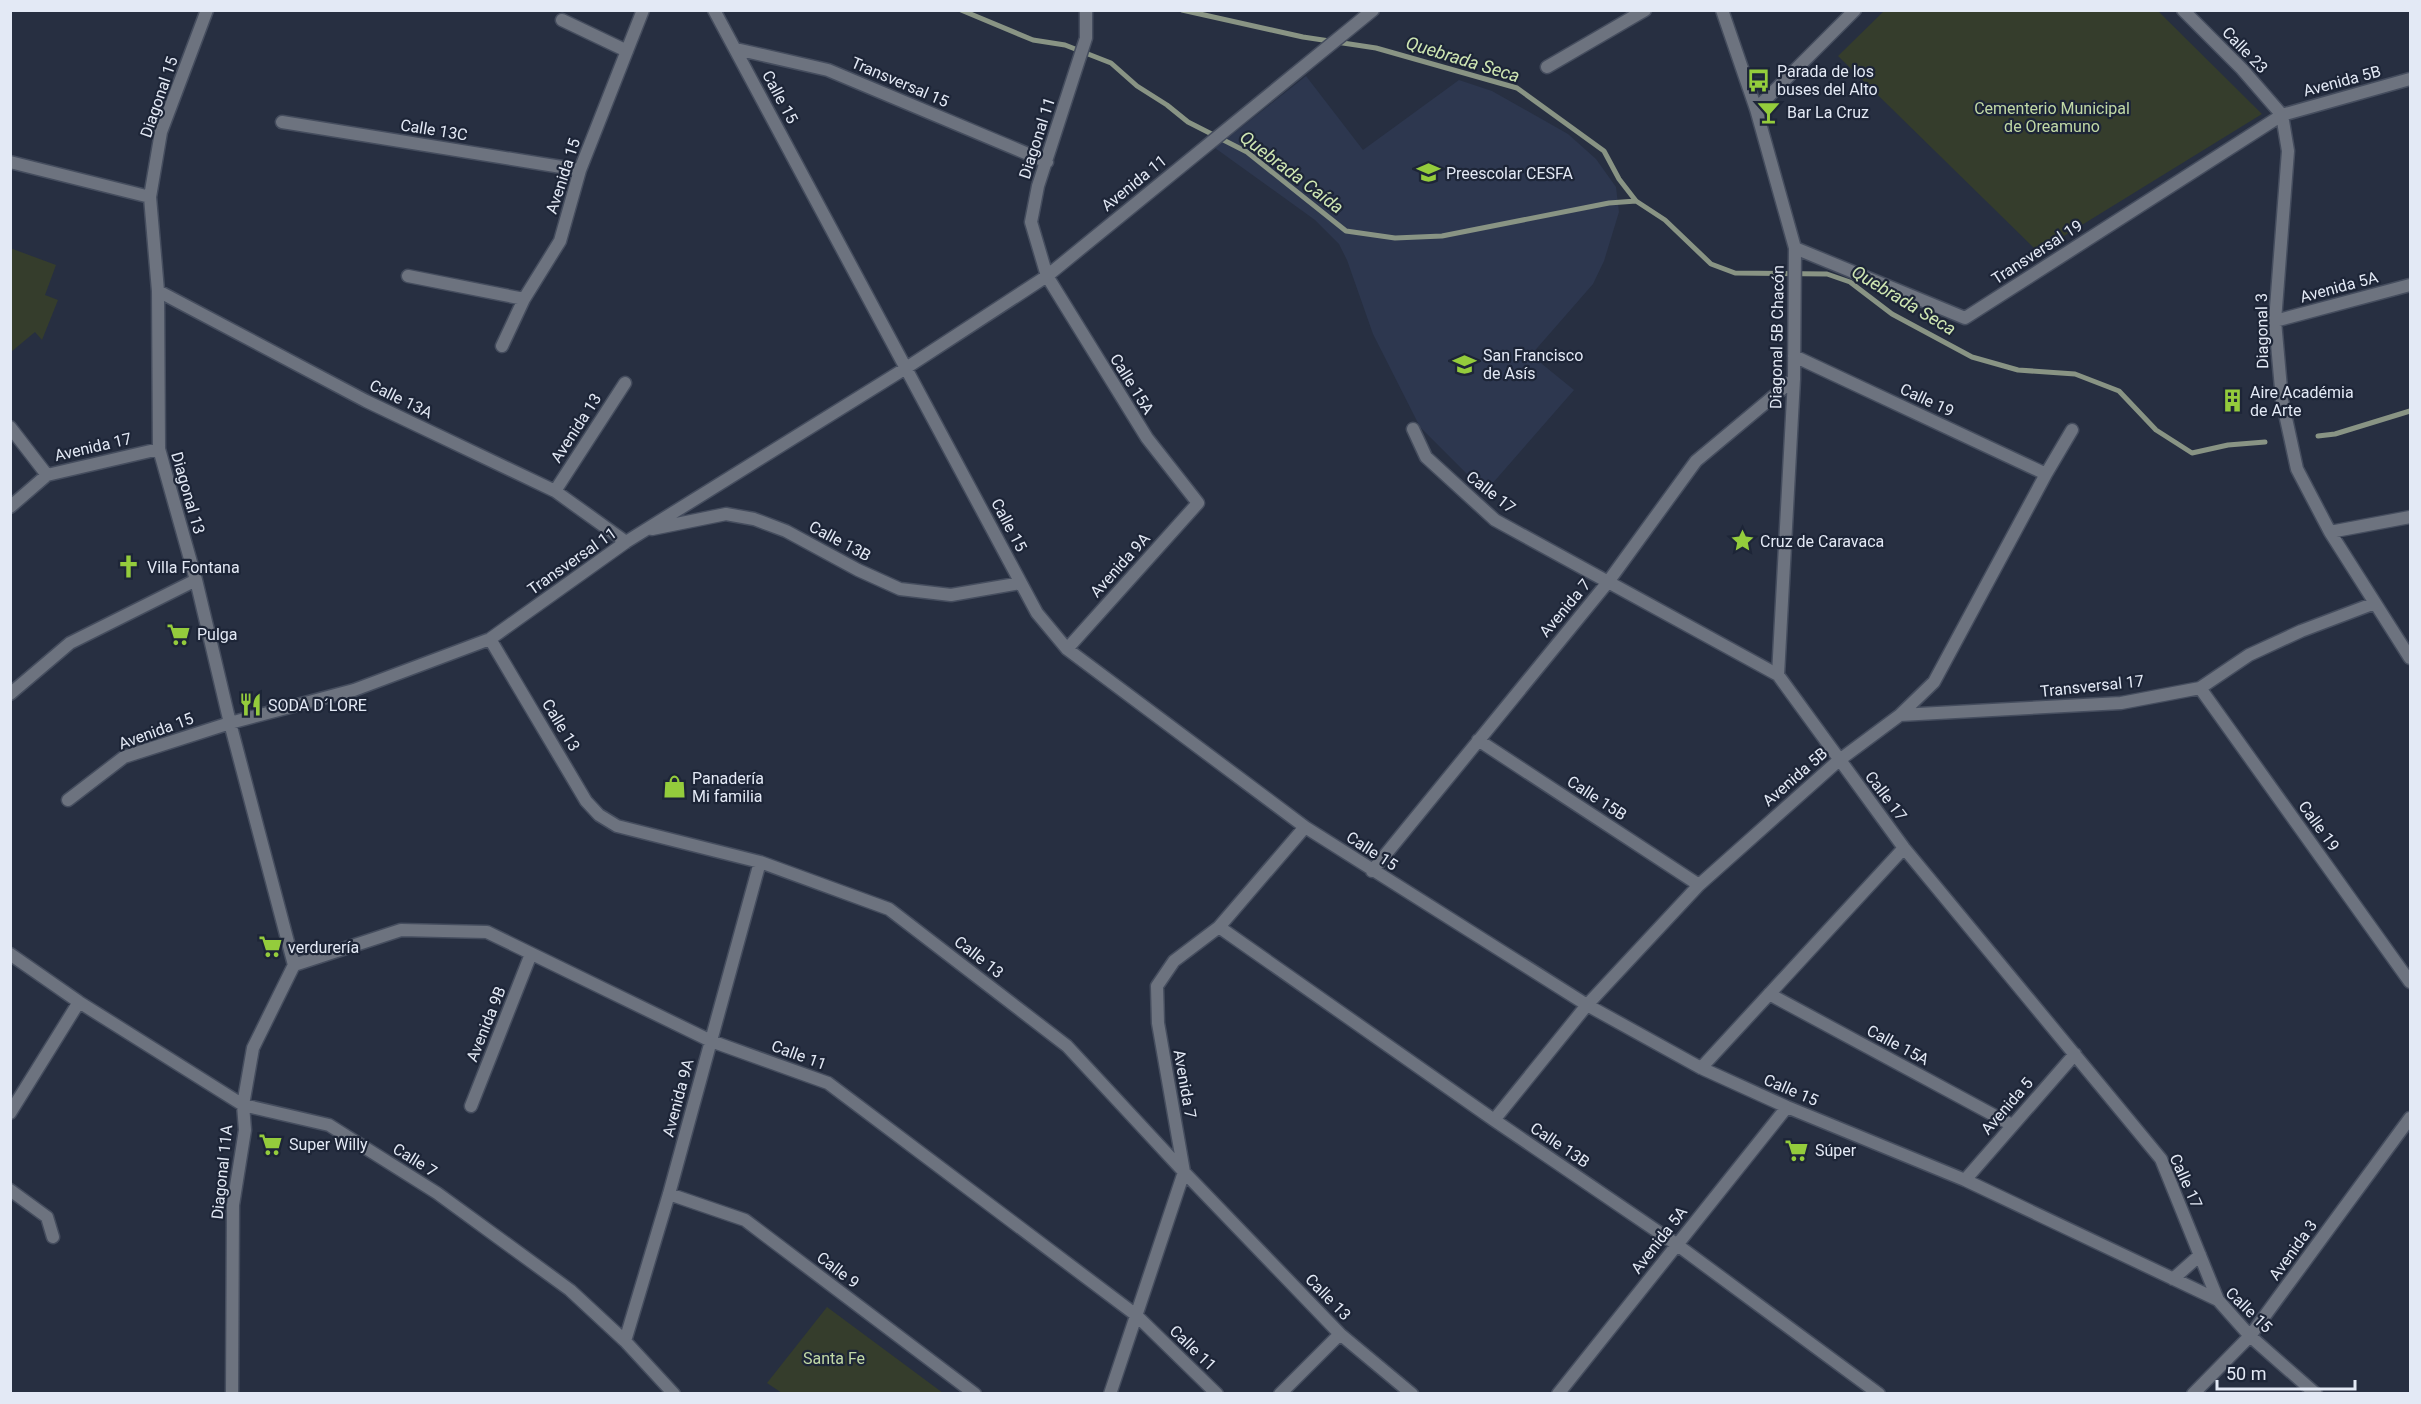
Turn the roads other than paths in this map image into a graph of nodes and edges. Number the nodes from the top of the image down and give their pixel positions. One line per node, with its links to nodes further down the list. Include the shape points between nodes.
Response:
1 (207, 10): 21 (street, Diagonal 15, via 161,132)
2 (643, 10): 12 (street, Avenida 15)
3 (714, 10): 11 (street, Calle 15)
4 (1086, 10): 19 (street, Diagonal 11, via 1086,38)
5 (1373, 10): 24 (street, Avenida 11)
6 (1645, 10): 13 (street)
7 (1722, 10): 15 (street, Diagonal 5B Chacón)
8 (1855, 10): 15 (street)
9 (2183, 10): 16 (street, Calle 23)
10 (562, 20): 12 (street)
11 (736, 49): 19 (street, Transversal 15, via 828,69); 31 (street, Calle 15)
12 (627, 51): 20 (street, Avenida 15)
13 (1547, 67)
14 (2410, 79): 16 (street, Avenida 5B)
15 (1756, 110): 22 (street, Diagonal 5B Chacón)
16 (2282, 115): 22 (street, Transversal 19, via 1965,318); 28 (street, Diagonal 3, via 2288,151)
17 (282, 122): 20 (street, Calle 13C)
18 (10, 162): 21 (street)
19 (1047, 162): 24 (street, Diagonal 11, via 1031,222)
20 (580, 170): 27 (street, Avenida 15, via 560,241)
21 (150, 197): 26 (street, Diagonal 13)
22 (1795, 248): 30 (street, Diagonal 5B Chacón)
23 (408, 276): 27 (street)
24 (1047, 276): 31 (street, Avenida 11); 41 (street, Calle 15A, via 1147,438)
25 (2410, 285): 28 (street, Avenida 5A)
26 (159, 291): 37 (street, Diagonal 13); 40 (street, Calle 13A, via 366,401)
27 (524, 299): 29 (street, Avenida 15)
28 (2275, 321): 45 (street, Diagonal 3, via 2282,400 2297,469)
29 (502, 346)
30 (1794, 356): 32 (street, Diagonal 5B Chacón); 38 (street, Calle 19)
31 (906, 368): 44 (street, Transversal 11); 49 (street, Calle 15)
32 (1794, 379): 48 (street, Avenida 7, via 1696,460); 54 (street, Diagonal 5B Chacón)
33 (625, 383): 40 (street, Avenida 13)
34 (10, 427): 39 (street)
35 (1413, 429): 48 (street, Calle 17, via 1426,457 1496,520)
36 (2072, 430): 38 (street, Avenida 5B)
37 (159, 449): 39 (street, Avenida 17); 47 (street, Diagonal 13)
38 (2046, 474): 57 (street, Avenida 5B, via 1934,682)
39 (47, 475): 42 (street, Avenida 17)
40 (555, 491): 46 (street, Calle 13A)
41 (1198, 503): 52 (street, Avenida 9A)
42 (10, 507)
43 (2410, 517): 45 (street)
44 (645, 530): 46 (street, Transversal 11); 49 (street, Calle 13B, via 726,514 786,531 900,589 951,596)
45 (2330, 532): 50 (street, Diagonal 3)
46 (626, 542): 51 (street, Transversal 11)
47 (196, 580): 56 (street, via 70,643); 58 (street, Diagonal 13)
48 (1608, 582): 54 (street, Calle 17); 59 (street, Avenida 7)
49 (1021, 583): 52 (street, Calle 15, via 1037,613)
50 (2375, 603): 53 (street, Diagonal 3); 55 (street, Transversal 17, via 2249,655)
51 (490, 639): 58 (street, Transversal 11, via 354,690); 64 (street, Calle 13, via 586,801 600,815 616,826)
52 (1067, 649): 62 (street, Calle 15)
53 (2410, 658)
54 (1778, 675): 60 (street, Calle 17)
55 (2200, 688): 57 (street, Transversal 17, via 2121,703); 71 (street, Calle 19)
56 (10, 694)
57 (1900, 715): 60 (street, Avenida 5B)
58 (230, 723): 61 (street, Avenida 15, via 124,757); 70 (street, Diagonal 13)
59 (1478, 740): 65 (street, Avenida 7); 66 (street, Calle 15B)
60 (1838, 760): 63 (street, Calle 17); 66 (street, Avenida 5B)
61 (68, 800)
62 (1305, 826): 65 (street, Calle 15); 67 (street, Avenida 7)
63 (1904, 848): 72 (street); 76 (street, Calle 17)
64 (760, 862): 75 (street, Avenida 9A); 85 (street, Calle 13, via 889,909 1067,1046)
65 (1372, 870): 74 (street, Calle 15)
66 (1699, 885): 74 (street, Avenida 5B)
67 (1219, 927): 83 (street, Calle 13B); 85 (street, Avenida 7, via 1174,960 1157,986 1158,1023)
68 (10, 954): 73 (street, Calle 7)
69 (531, 954): 70 (street, Calle 11, via 487,932 401,930); 75 (street, Calle 11); 79 (street, Avenida 9B)
70 (294, 965): 78 (street, Diagonal 11A, via 253,1048)
71 (2410, 982)
72 (1769, 994): 77 (street); 84 (street, Calle 15A)
73 (79, 1002): 78 (street, Calle 7); 81 (street)
74 (1587, 1005): 77 (street, Calle 15); 83 (street, Avenida 5B)
75 (711, 1041): 88 (street, Avenida 9A); 94 (street, Calle 11, via 828,1083)
76 (2075, 1054): 84 (street, Avenida 5); 91 (street, Calle 17, via 2161,1159)
77 (1701, 1068): 80 (street, Calle 15)
78 (243, 1105): 97 (street, Calle 7, via 329,1125 437,1193 551,1276); 98 (street, Diagonal 11A, via 245,1130 233,1205)
79 (471, 1106)
80 (1787, 1107): 86 (street, Calle 15); 90 (street, Avenida 5A)
81 (10, 1113)
82 (2410, 1118): 96 (street, Avenida 3)
83 (1494, 1120): 90 (street, Calle 13B)
84 (2012, 1125): 86 (street, Avenida 5)
85 (1184, 1172): 94 (street, Avenida 7); 95 (street, Calle 13)
86 (1965, 1180): 92 (street, Calle 15)
87 (10, 1190): 89 (street, via 47,1217)
88 (669, 1194): 97 (street, Avenida 9A); 100 (street, Calle 9, via 745,1220)
89 (53, 1237)
90 (1676, 1244): 105 (street, Avenida 5A); 106 (street, Calle 13B)
91 (2200, 1255): 92 (street); 93 (street, Calle 17)
92 (2174, 1279): 93 (street, Calle 15)
93 (2218, 1300): 96 (street, Calle 15)
94 (1136, 1315): 101 (street, Avenida 7); 102 (street, Calle 11)
95 (1340, 1334): 103 (street); 104 (street, Calle 13)
96 (2250, 1336): 107 (street, Avenida 3); 108 (street, Calle 15)
97 (625, 1341): 99 (street, Calle 7)
98 (232, 1394)
99 (674, 1394)
100 (975, 1394)
101 (1110, 1394)
102 (1217, 1394)
103 (1280, 1394)
104 (1412, 1394)
105 (1557, 1394)
106 (1879, 1394)
107 (2193, 1394)
108 (2316, 1394)

